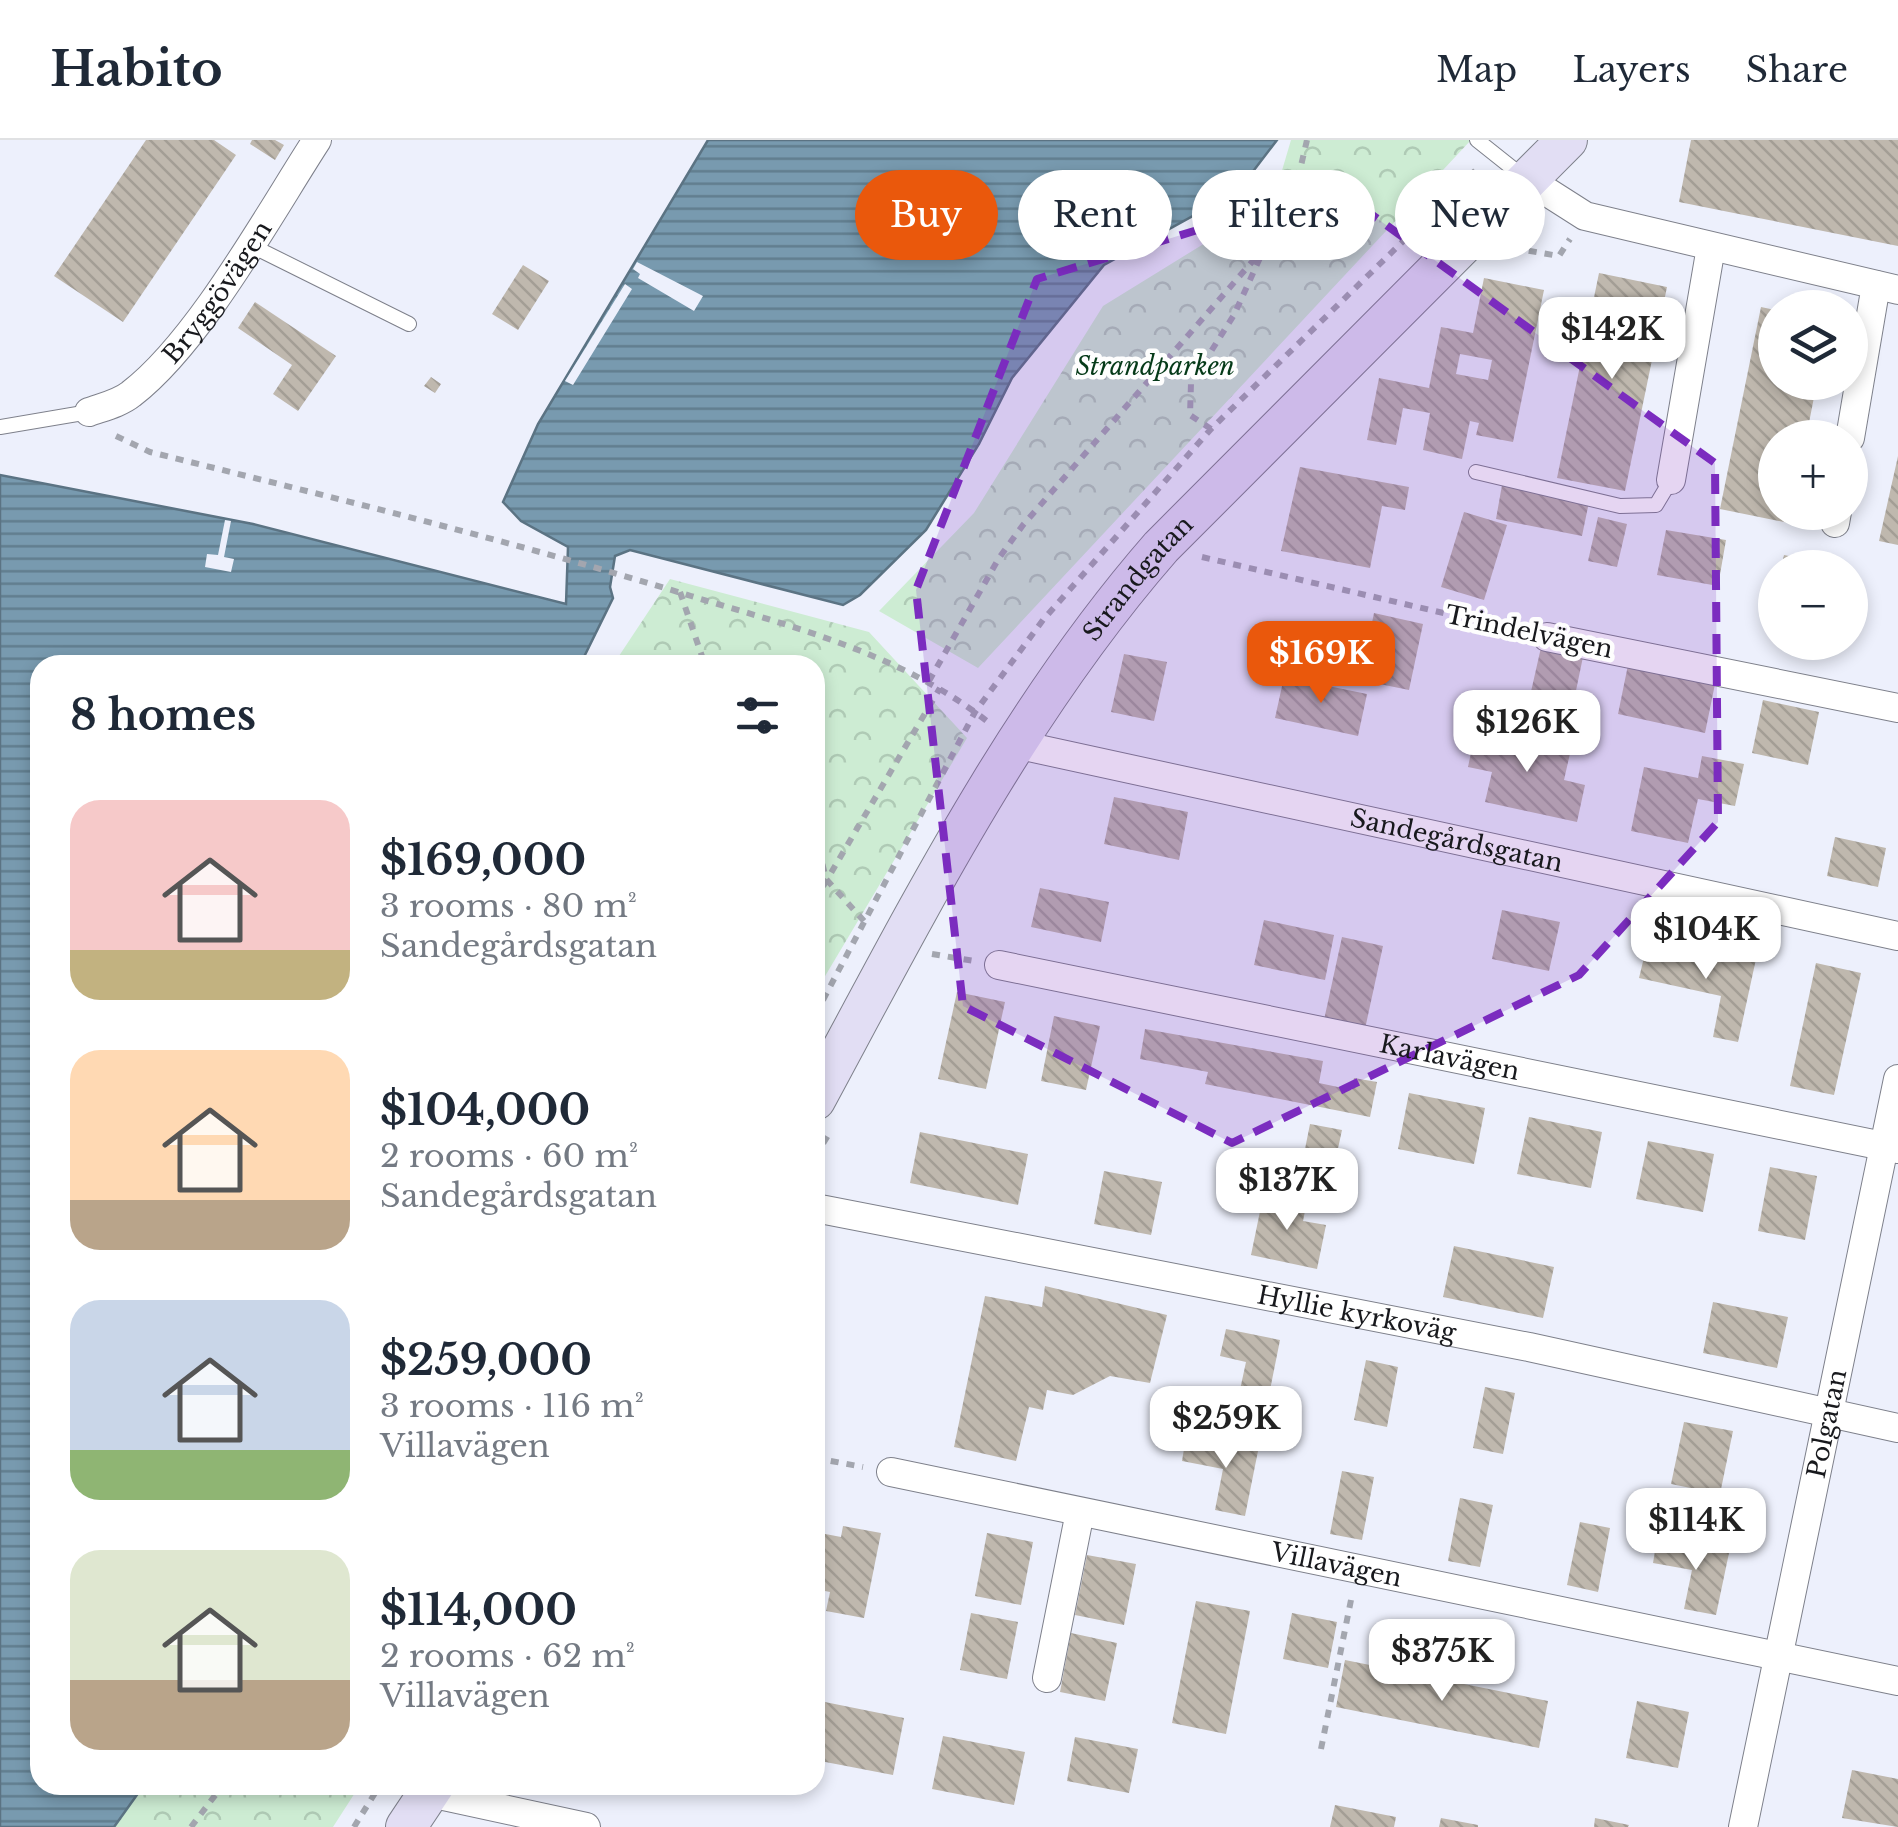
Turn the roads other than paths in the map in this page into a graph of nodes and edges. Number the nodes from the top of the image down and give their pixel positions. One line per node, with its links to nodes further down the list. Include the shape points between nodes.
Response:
1 (317, 140): 7 (street, Bryggövägen)
2 (1478, 140): 4 (lane)
3 (1566, 140): 5 (street, Strandgatan)
4 (1516, 170)
5 (1535, 170)
6 (1545, 191): 8 (street, via 1585,216)
7 (249, 245): 11 (lane); 12 (street, Bryggövägen, via 158,372 127,398)
8 (1711, 247): 10 (street); 16 (street)
9 (1446, 260): 19 (street, Strandgatan, via 1161,548 1110,606)
10 (1887, 288): 13 (street)
11 (409, 324)
12 (89, 412): 14 (lane)
13 (1854, 420)
14 (0, 427)
15 (1476, 472): 16 (lane, via 1620,506 1656,505)
16 (1671, 480)
17 (1547, 638): 18 (street, Trindelvägen)
18 (1898, 708)
19 (1015, 744): 20 (street, Sandegårdsgatan); 23 (street, Strandgatan)
20 (1898, 936)
21 (1000, 965): 24 (street, Karlavägen)
22 (1898, 1078): 24 (street, Polgatan)
23 (825, 1112)
24 (1891, 1148): 26 (street, Polgatan)
25 (825, 1210): 26 (street, Hyllie kyrkoväg, via 1528,1347)
26 (1828, 1414): 27 (street, Hyllie kyrkoväg); 30 (street, Polgatan)
27 (1898, 1428)
28 (890, 1472): 29 (street, Villavägen)
29 (1080, 1512): 30 (street, Villavägen); 31 (street)
30 (1777, 1656): 32 (street, Villavägen); 37 (street, Polgatan)
31 (1048, 1678)
32 (1898, 1681)
33 (428, 1795): 35 (street)
34 (456, 1795): 36 (street)
35 (406, 1827)
36 (586, 1827)
37 (1743, 1827)

